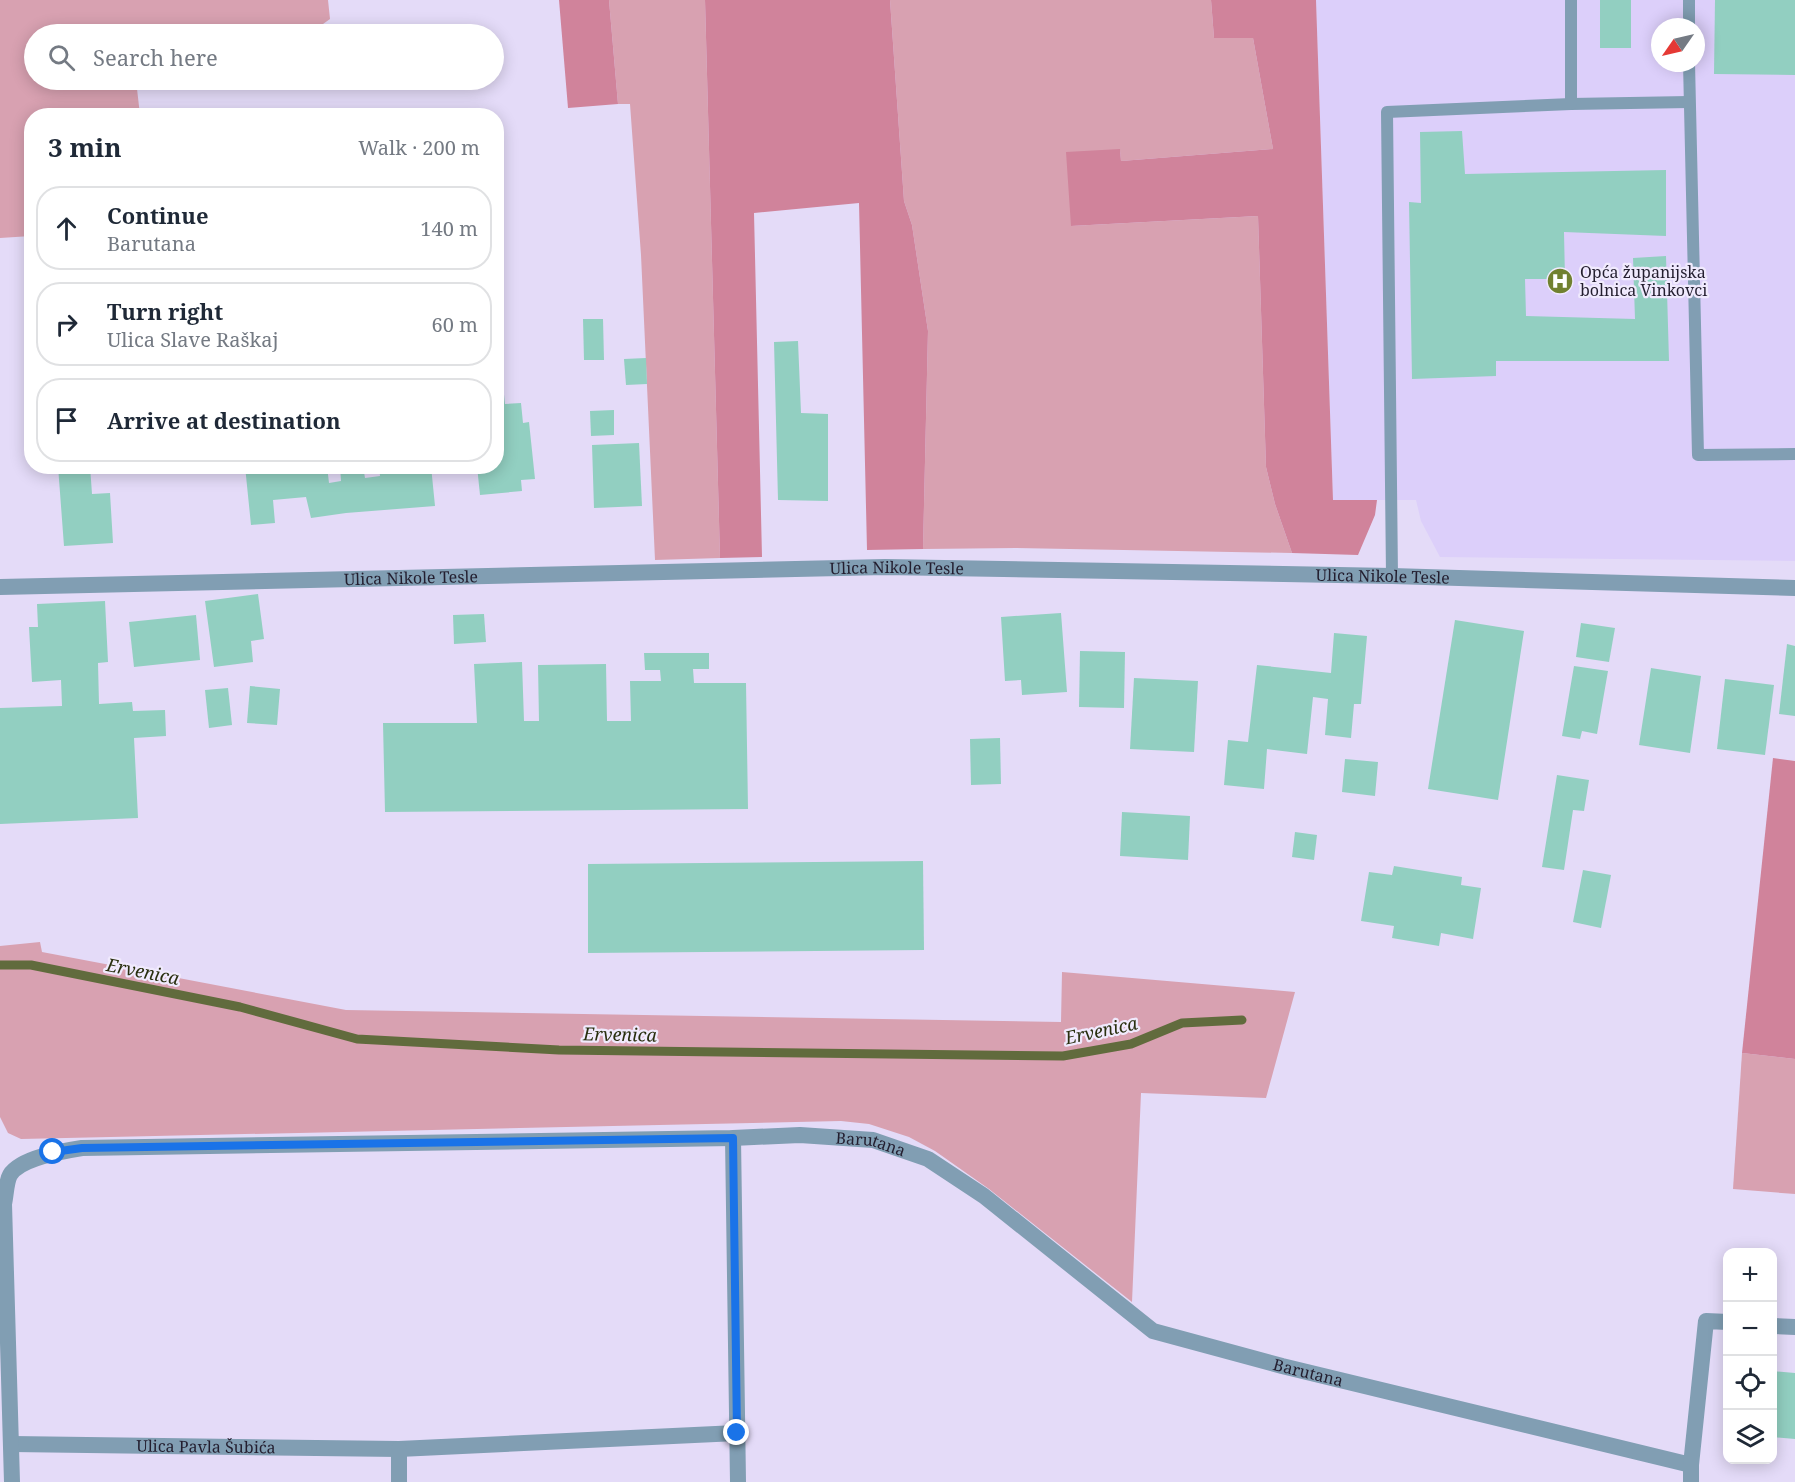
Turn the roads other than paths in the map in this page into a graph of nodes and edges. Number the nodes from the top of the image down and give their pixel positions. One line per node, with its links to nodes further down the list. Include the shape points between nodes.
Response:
1 (1571, 0): 6 (lane)
2 (1689, 0): 3 (lane)
3 (1689, 18)
4 (1689, 72): 5 (lane)
5 (1689, 102): 6 (lane); 7 (lane, via 1698,455)
6 (1571, 104): 8 (lane, via 1387,112)
7 (1795, 454)
8 (1392, 576): 9 (street, Ulica Nikole Tesle, via 885,567); 10 (street, Ulica Nikole Tesle)
9 (0, 586)
10 (1795, 588)
11 (733, 1138): 15 (street); 16 (street, Barutana, via 82,1148 53,1152 22,1164 10,1175 4,1204); 18 (street, Barutana, via 801,1135 873,1140 928,1159 984,1196 1153,1331 1293,1369)
12 (1723, 1322): 18 (street, via 1706,1321)
13 (1777, 1326): 14 (street)
14 (1795, 1327)
15 (737, 1433): 17 (street, Ulica Pavla Šubića); 21 (street)
16 (12, 1444): 17 (street, Ulica Pavla Šubića); 19 (street, Barutana)
17 (399, 1449): 20 (street)
18 (1691, 1465): 22 (street)
19 (12, 1482)
20 (399, 1482)
21 (738, 1482)
22 (1690, 1482)

